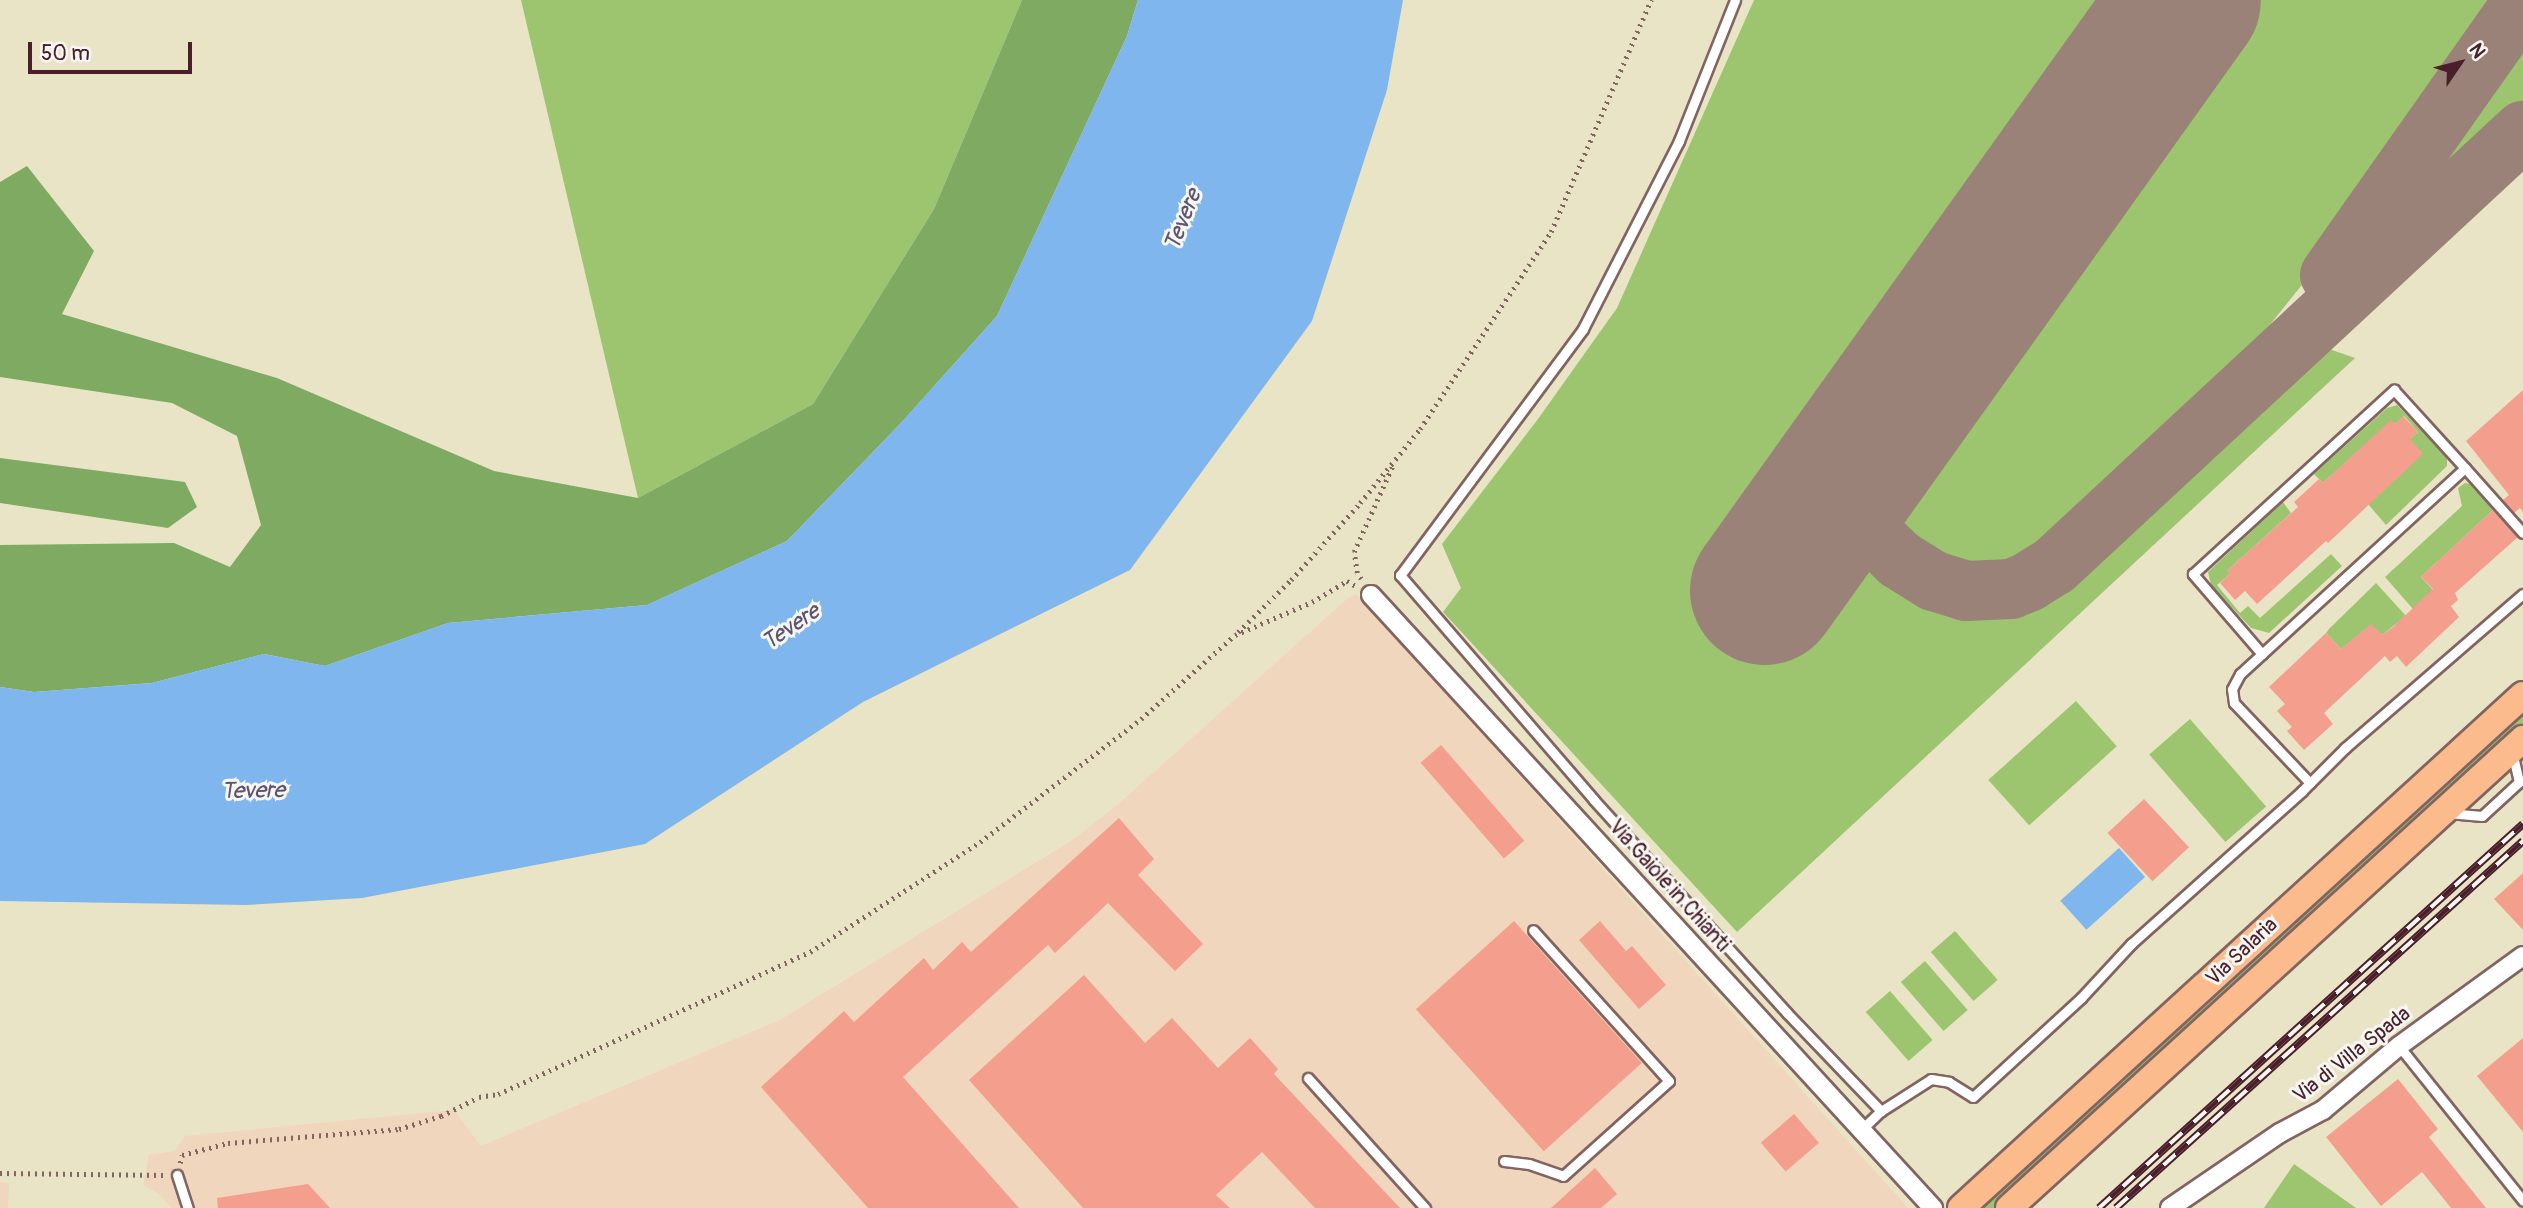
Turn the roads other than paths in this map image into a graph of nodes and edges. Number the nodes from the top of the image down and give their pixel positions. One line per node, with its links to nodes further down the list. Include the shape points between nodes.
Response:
1 (1735, 0): 14 (lane, via 1679,141 1583,329 1400,575 1594,800)
2 (2465, 468): 3 (lane); 6 (lane); 6 (lane, via 2394,390 2193,574)
3 (2523, 533)
4 (2523, 594): 9 (lane)
5 (1371, 595): 15 (street, Via Gaiole in Chianti)
6 (2262, 654): 9 (lane, via 2240,674 2232,690 2234,703)
7 (2523, 695): 22 (main road, Via Salaria)
8 (2517, 745): 23 (main road, Via Salaria)
9 (2310, 783): 14 (lane, via 2131,944 2081,998 1973,1097 1949,1082 1931,1079)
10 (1533, 930): 16 (lane, via 1669,1081 1563,1175)
11 (2523, 956): 12 (street, Via di Villa Spada)
12 (2399, 1046): 18 (lane); 24 (street, Via di Villa Spada, via 2323,1110 2280,1133)
13 (1308, 1078): 20 (lane)
14 (1881, 1111): 15 (lane)
15 (1861, 1130): 21 (street, Via Gaiole in Chianti)
16 (1504, 1161)
17 (177, 1175): 19 (lane)
18 (2523, 1201)
19 (188, 1208)
20 (1425, 1208)
21 (1933, 1208)
22 (1961, 1208)
23 (2009, 1208)
24 (2170, 1208)

